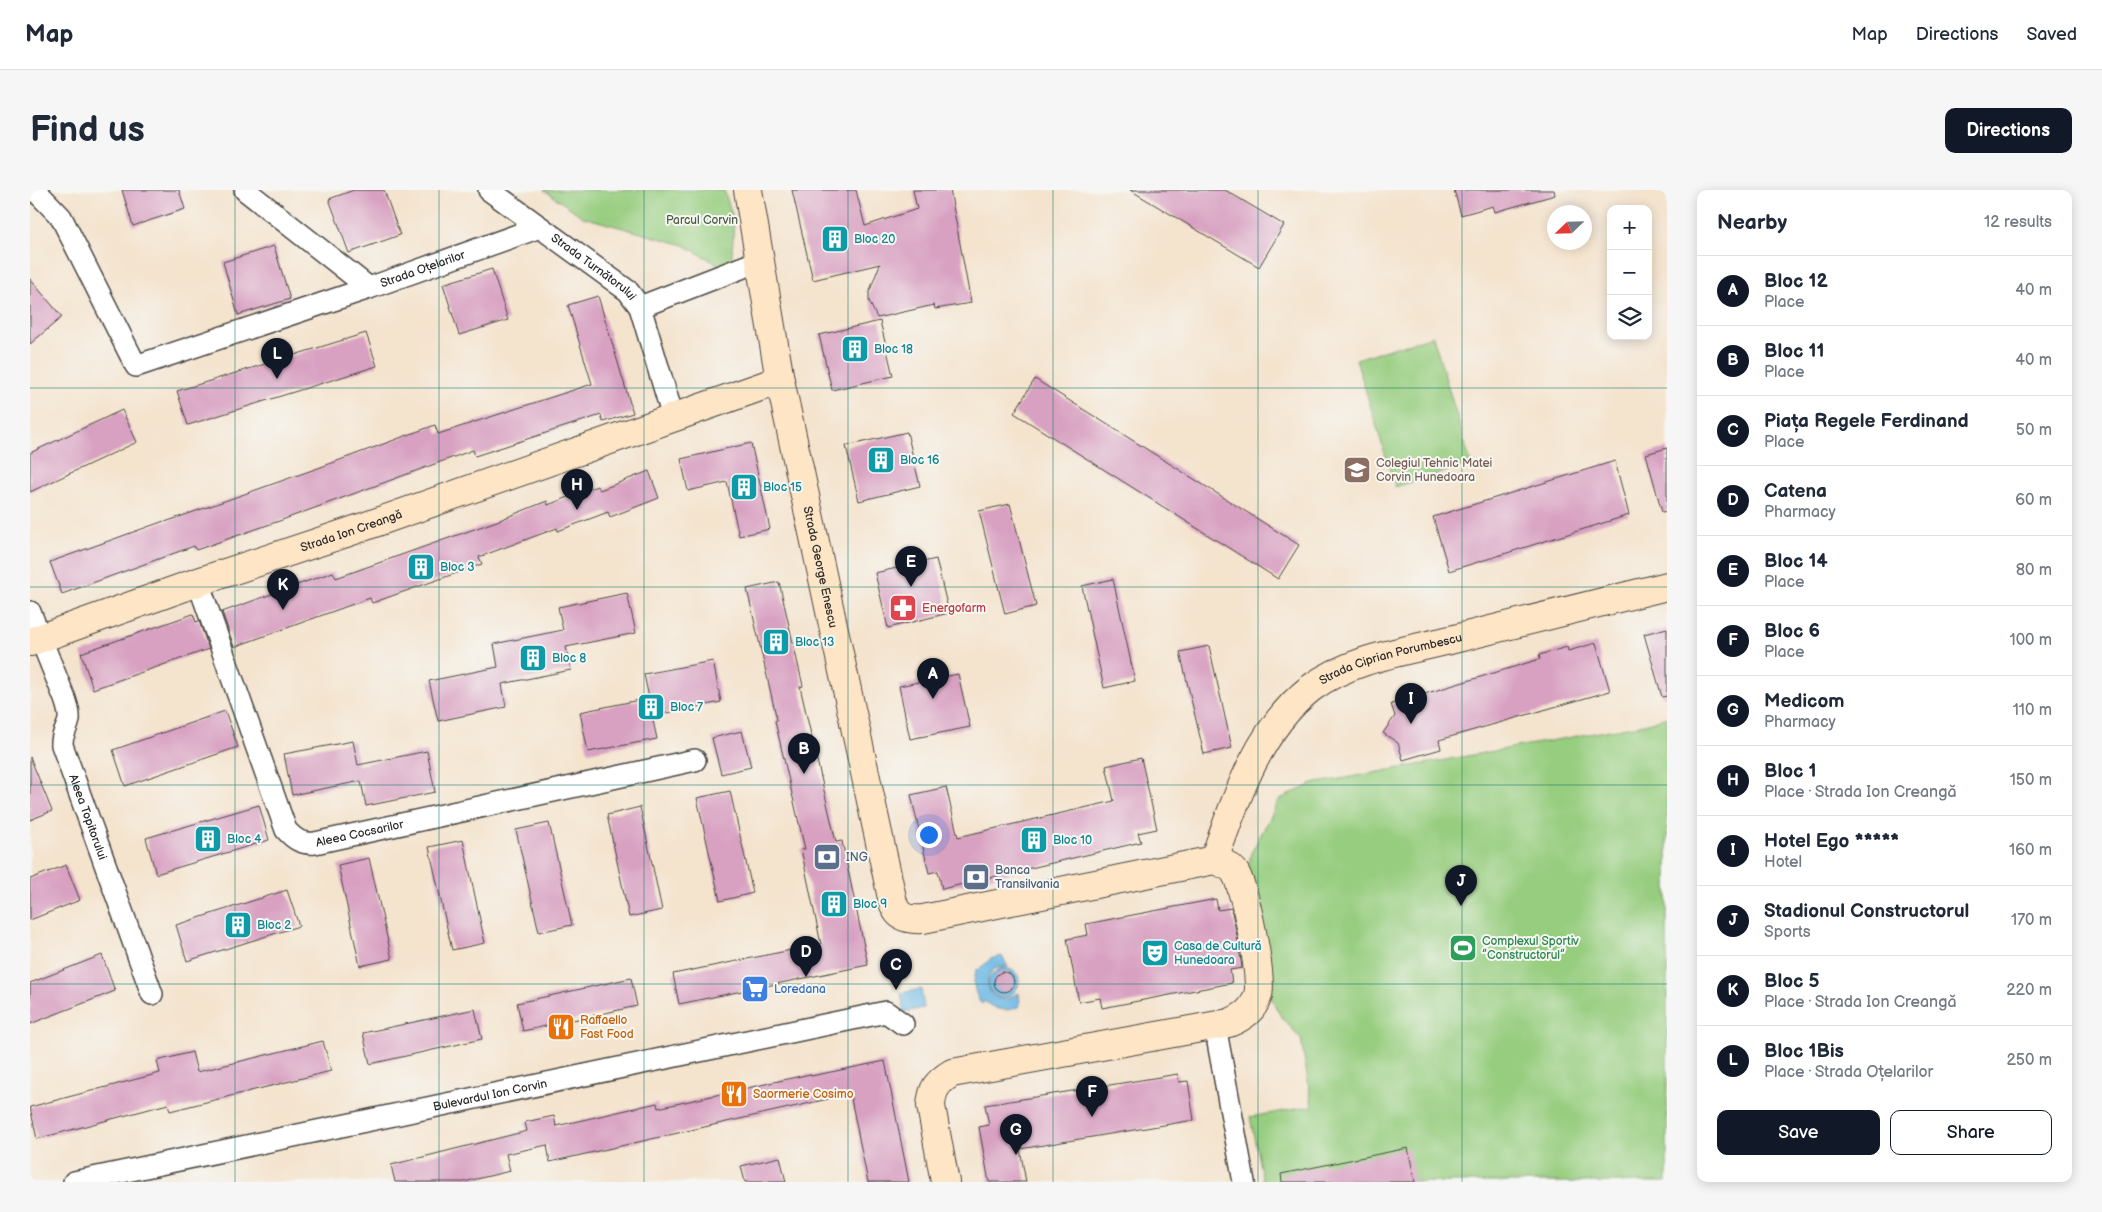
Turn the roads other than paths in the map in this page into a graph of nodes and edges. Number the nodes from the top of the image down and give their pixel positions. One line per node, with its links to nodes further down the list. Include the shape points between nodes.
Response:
1 (35, 190): 7 (street, via 61,217 133,363 138,366)
2 (245, 190): 7 (street, Strada Oțelarilor)
3 (488, 190): 5 (street, Strada Turnătorului)
4 (748, 190): 6 (street, Strada George Enescu)
5 (540, 227): 7 (street, Strada Oțelarilor); 8 (street, Strada Turnătorului, via 628,292)
6 (759, 261): 8 (street, Strada Turnătorului); 9 (street, Strada George Enescu)
7 (369, 288)
8 (640, 307): 10 (street)
9 (780, 380): 10 (street, Strada Ion Creangă); 16 (street, Strada George Enescu, via 894,908 903,918 923,919)
10 (673, 417): 11 (street, Strada Ion Creangă)
11 (198, 582): 14 (street, Strada Ion Creangă); 15 (street, Aleea Cocsarilor, via 286,830 293,839 302,843)
12 (1667, 586): 16 (street, Strada Ciprian Porumbescu, via 1390,655 1331,674 1310,688 1270,734 1249,768)
13 (30, 612): 14 (street, Aleea Topitorului)
14 (35, 640): 17 (street, Aleea Topitorului, via 65,699 69,718 61,739 62,746)
15 (695, 760)
16 (1214, 860): 19 (street, via 1227,865 1239,880 1259,976 1259,994 1252,1009 1242,1018)
17 (152, 994)
18 (903, 1024): 20 (street, Bulevardul Ion Corvin, via 886,1012)
19 (1215, 1026): 21 (street, via 952,1074 937,1084 932,1094); 22 (street)
20 (74, 1182)
21 (945, 1182)
22 (1244, 1182)

